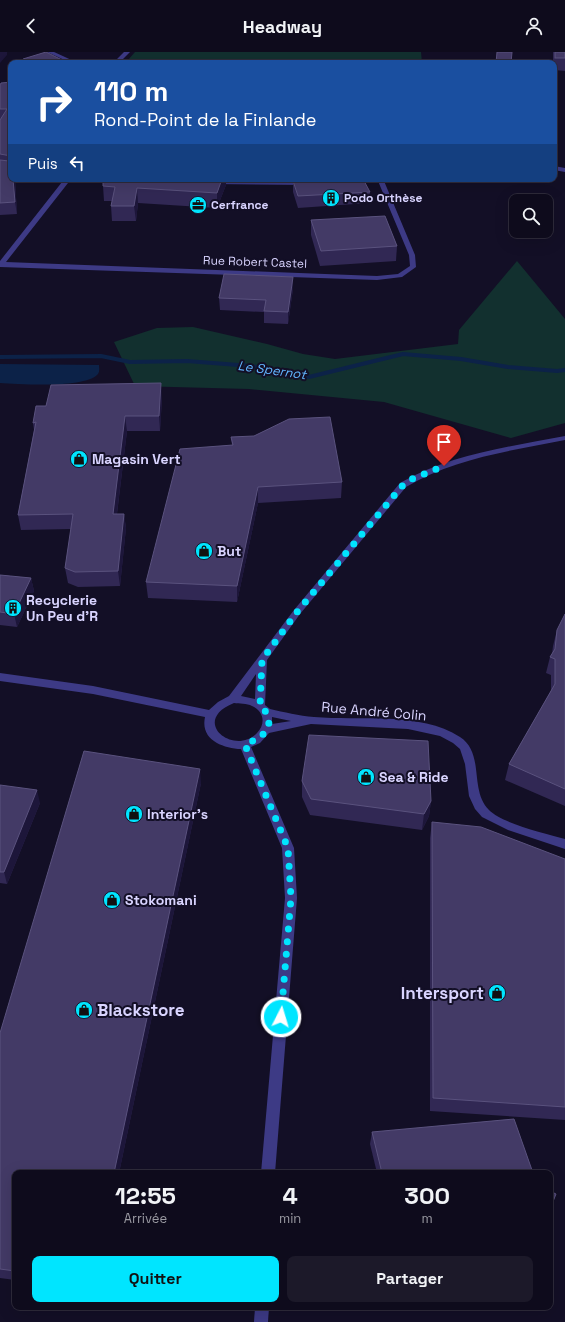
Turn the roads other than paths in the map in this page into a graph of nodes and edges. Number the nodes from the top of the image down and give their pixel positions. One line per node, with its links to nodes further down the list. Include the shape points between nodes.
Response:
1 (50, 52): 3 (street)
2 (127, 52): 4 (street)
3 (68, 60)
4 (119, 60)
5 (65, 182): 9 (street)
6 (209, 182): 8 (street)
7 (385, 182): 9 (street, Rue Robert Castel, via 412,256 413,267 400,276 377,278)
8 (316, 183)
9 (0, 264)
10 (565, 438): 11 (street, via 461,460 403,485 297,612)
11 (262, 660): 13 (street); 14 (street)
12 (0, 677): 15 (street, via 93,690)
13 (233, 699): 14 (street, via 252,701); 15 (street, via 216,707)
14 (263, 709): 16 (street, Rue André Colin); 17 (street, via 269,724)
15 (210, 714): 18 (street, via 209,727 215,737 226,744)
16 (312, 721): 17 (street, Rue André Colin); 19 (street, Rue André Colin, via 413,726 450,736 467,752 472,790 486,814 501,822)
17 (267, 729): 18 (street, via 258,739)
18 (245, 745): 20 (street, via 288,848 291,898)
19 (565, 844)
20 (268, 1170)
21 (262, 1310): 22 (street)
22 (261, 1322)

